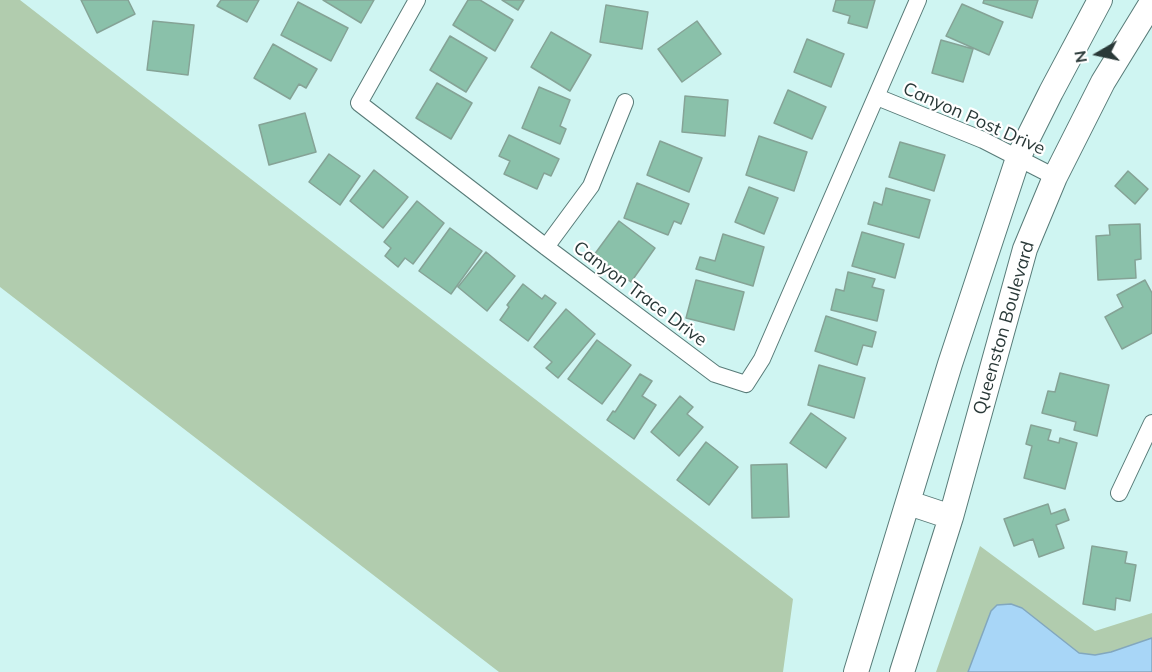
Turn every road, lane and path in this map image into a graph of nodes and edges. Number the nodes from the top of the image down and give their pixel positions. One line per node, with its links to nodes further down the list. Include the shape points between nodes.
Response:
1 (417, 0): 9 (street, Canyon Trace Drive, via 359,103)
2 (918, 0): 5 (street)
3 (1100, 0): 7 (main road, Queenston Boulevard)
4 (1152, 2): 8 (main road, Queenston Boulevard, via 1103,82)
5 (877, 97): 7 (street, Canyon Post Drive); 9 (street, Canyon Trace Drive, via 762,359 746,384 714,374)
6 (625, 102): 9 (street, via 591,186)
7 (1018, 158): 8 (street, Canyon Post Drive); 12 (main road, Queenston Boulevard)
8 (1055, 177): 13 (main road, Queenston Boulevard, via 1025,249)
9 (546, 247)
10 (1152, 423): 11 (street)
11 (1119, 494)
12 (909, 503): 13 (main road); 14 (main road, Queenston Boulevard)
13 (951, 517): 15 (main road, Queenston Boulevard)
14 (856, 672)
15 (902, 672)

